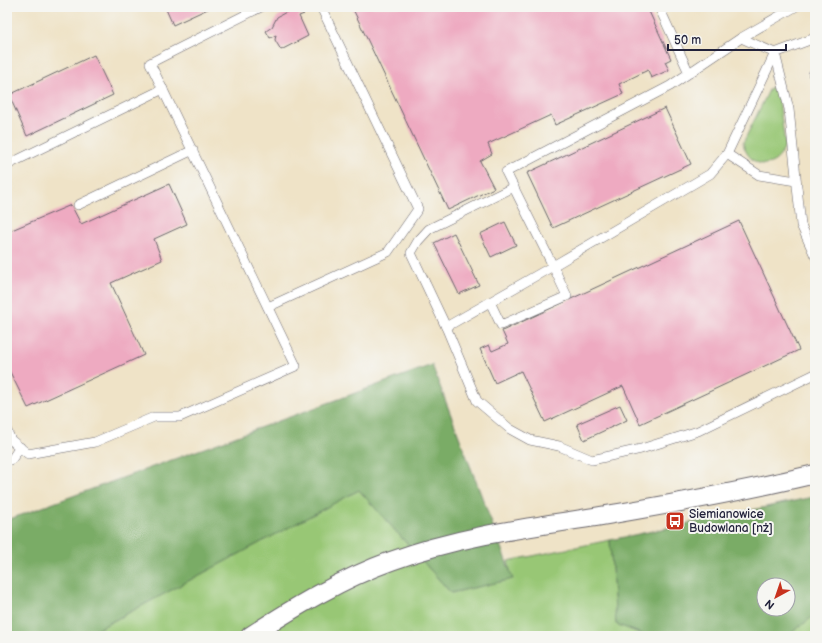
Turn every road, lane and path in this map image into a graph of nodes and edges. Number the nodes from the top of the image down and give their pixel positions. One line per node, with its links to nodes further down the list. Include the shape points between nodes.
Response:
1 (261, 7): 11 (lane, via 150,63)
2 (321, 7): 21 (lane, via 418,209 388,252)
3 (659, 7): 8 (lane)
4 (795, 7): 5 (lane)
5 (741, 38): 7 (lane); 8 (lane)
6 (815, 38): 7 (lane)
7 (775, 53): 13 (lane); 15 (lane, via 789,110)
8 (690, 73): 16 (lane, via 506,172)
9 (815, 73): 10 (lane)
10 (815, 77)
11 (163, 89): 12 (lane); 14 (lane)
12 (193, 150): 17 (lane); 21 (lane)
13 (727, 154): 15 (lane, via 759,175); 19 (lane, via 710,174)
14 (7, 165)
15 (796, 182): 18 (lane, via 801,225)
16 (514, 187): 19 (lane); 22 (lane, via 429,229 411,254)
17 (78, 205)
18 (815, 256)
19 (553, 266): 20 (lane); 20 (lane, via 567,296 501,326)
20 (490, 302): 22 (lane)
21 (268, 307): 25 (lane, via 296,366 180,417 154,417 95,442 28,454)
22 (446, 327): 23 (lane, via 477,400 510,429 530,440 559,446 592,460 641,449 698,431)
23 (815, 374)
24 (7, 431): 25 (lane, via 11,440)
25 (20, 447): 26 (lane, via 12,459)
26 (7, 461)
27 (815, 474): 28 (street, via 738,492 485,535 437,546 351,578 311,598)
28 (250, 636)

